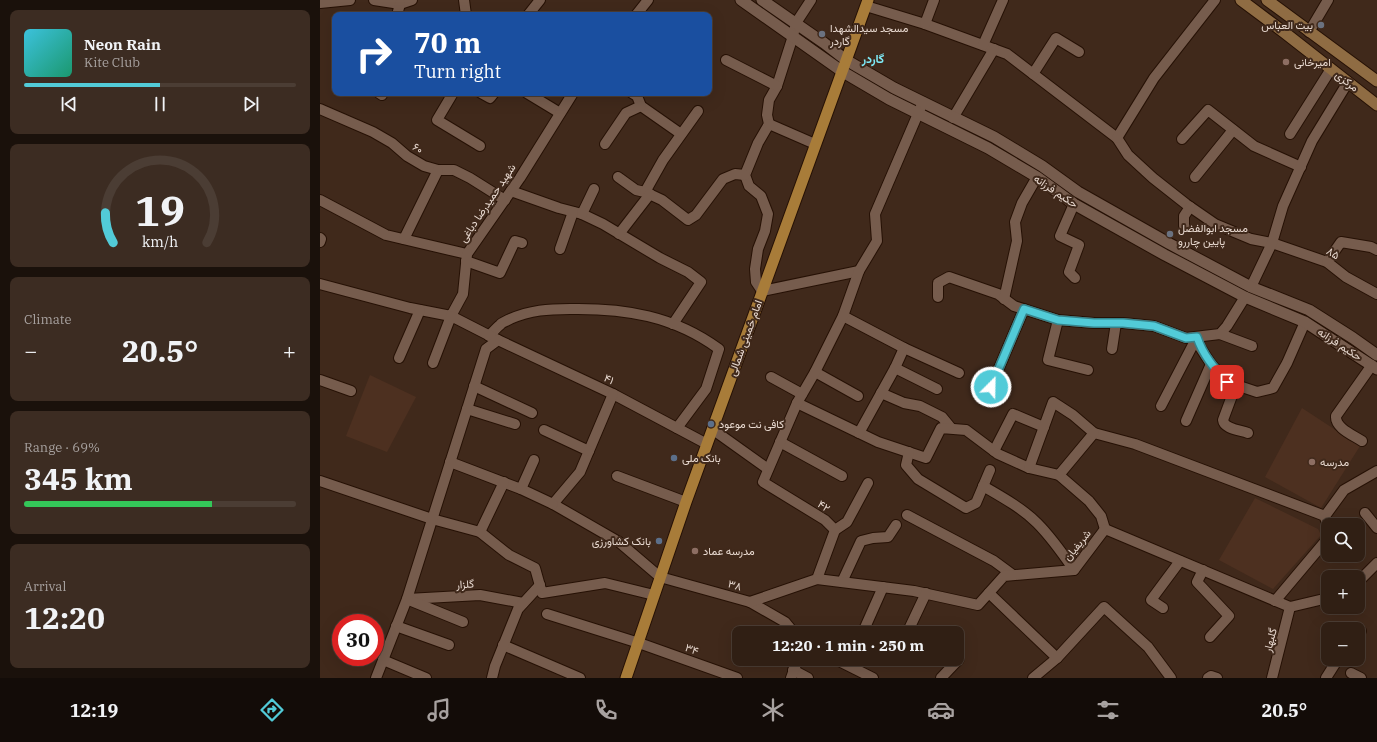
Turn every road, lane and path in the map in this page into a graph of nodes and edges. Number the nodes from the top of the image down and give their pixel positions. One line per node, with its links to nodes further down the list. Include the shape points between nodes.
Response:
1 (350, 0): 16 (street)
2 (374, 0): 18 (street)
3 (412, 0): 18 (street)
4 (464, 0): 20 (street)
5 (540, 0): 21 (street)
6 (648, 0): 22 (street)
7 (741, 0): 26 (street, حکیم فرزانه)
8 (762, 0): 23 (street, حکیم فرزانه)
9 (811, 0): 23 (street)
10 (934, 0): 24 (street)
11 (1003, 0): 27 (street)
12 (1215, 0): 54 (street, via 1154,78)
13 (1241, 0): 32 (main road, مرکزی)
14 (1267, 0): 25 (main road, مرکزی)
15 (1328, 0): 25 (street)
16 (320, 3)
17 (867, 3): 24 (street, ۸۵); 31 (main road, امام خمینی شمالی)
18 (400, 4): 19 (street)
19 (398, 12)
20 (466, 12)
21 (530, 12)
22 (638, 12)
23 (796, 23): 26 (street); 31 (street, حکیم فرزانه)
24 (925, 24): 27 (street, ۸۵)
25 (1310, 32): 35 (main road, مرکزی)
26 (793, 36): 33 (street, حکیم فرزانه); 37 (street)
27 (983, 45): 28 (street, ۸۵)
28 (994, 49): 34 (street, ۸۵, via 1007,54); 49 (street)
29 (1079, 52): 34 (street, via 1056,38)
30 (726, 60): 37 (street)
31 (846, 60): 33 (main road, امام خمینی شمالی); 42 (street, حکیم فرزانه)
32 (1331, 69): 36 (main road, مرکزی); 53 (street)
33 (843, 72): 48 (street, حکیم فرزانه); 57 (main road, امام خمینی شمالی)
34 (1033, 74): 54 (street, ۸۵)
35 (1377, 81)
36 (1348, 82): 43 (main road, مرکزی); 59 (street, via 1312,141)
37 (777, 86): 50 (street, via 769,100)
38 (451, 96): 58 (street, via 437,120)
39 (532, 96): 47 (street)
40 (570, 96): 47 (street, شهید حمیدرضا دباغی)
41 (637, 96): 44 (street)
42 (923, 102): 48 (street); 49 (street, حکیم فرزانه)
43 (1377, 105)
44 (641, 106): 52 (street); 56 (street, via 626,113)
45 (320, 109): 60 (street, ۶۰, via 373,132 424,166)
46 (698, 111): 52 (street)
47 (560, 113): 67 (street, شهید حمیدرضا دباغی)
48 (919, 113): 63 (street, حکیم فرزانه, via 988,148); 83 (street, via 875,214 877,241)
49 (953, 118): 86 (street, حکیم فرزانه, via 994,137 1042,166 1078,192)
50 (769, 124): 57 (street); 61 (street)
51 (1233, 130): 55 (street, via 1208,110); 59 (street, via 1254,146); 64 (street)
52 (681, 134): 66 (street, via 663,160)
53 (1290, 134)
54 (1117, 138): 70 (street, ۸۵, via 1128,155)
55 (1182, 139)
56 (605, 144)
57 (816, 144): 87 (main road, امام خمینی شمالی)
58 (480, 146)
59 (1301, 167): 78 (street, via 1283,206)
60 (438, 170): 67 (street, ۶۰, via 454,170); 75 (street)
61 (745, 175): 66 (street, via 735,174 723,179 696,215 688,220 662,200); 87 (street, via 749,186 761,196 768,214 755,269 756,282)
62 (618, 177): 66 (street, via 636,190)
63 (1037, 177): 69 (street, حکیم فرزانه); 91 (street, via 1022,203 1015,222 1017,241)
64 (1195, 177)
65 (594, 189): 71 (street)
66 (648, 193): 73 (street)
67 (508, 195): 71 (street, ۶۰); 81 (street, شهید حمیدرضا دباغی)
68 (320, 200): 75 (street, شهید حمیدرضا دباغی, via 386,235)
69 (1074, 204): 84 (street, via 1060,236 1079,245 1069,272); 90 (street, حکیم فرزانه)
70 (1190, 206): 72 (street, via 1184,216); 78 (street, ۸۵, via 1215,224 1251,239)
71 (578, 213): 73 (street, ۶۰); 79 (street)
72 (1184, 226)
73 (619, 234): 99 (street, ۶۰, via 688,272 701,282)
74 (320, 238): 76 (street)
75 (404, 239): 81 (street, شهید حمیدرضا دباغی)
76 (320, 242)
77 (522, 243): 81 (street, via 516,241 500,273)
78 (1272, 243): 82 (street, ۸۵); 86 (street)
79 (560, 249)
80 (1377, 250): 82 (street, via 1341,242)
81 (467, 258): 94 (street, via 463,294)
82 (1327, 262): 88 (street, ۸۵, via 1346,277)
83 (858, 271): 87 (street); 95 (street)
84 (1075, 278)
85 (320, 284): 93 (street, ۴۱)
86 (1251, 287): 90 (street); 103 (street, حکیم فرزانه, via 1309,310)
87 (762, 291): 136 (main road, امام خمینی شمالی)
88 (1377, 294)
89 (938, 297): 91 (street, via 938,283 950,277 998,294)
90 (1245, 297): 97 (street, حکیم فرزانه); 100 (street)
91 (1004, 299): 92 (street)
92 (1024, 309): 96 (street); 121 (street)
93 (420, 310): 94 (street, ۴۱); 109 (street)
94 (451, 316): 102 (street, ۴۱); 110 (street)
95 (843, 316): 105 (street); 115 (street)
96 (1058, 320): 98 (street); 114 (street, via 1048,360)
97 (1305, 322): 106 (street, حکیم فرزانه); 119 (street, via 1273,388 1257,392)
98 (1116, 323): 101 (street, via 1154,326 1186,338); 107 (street)
99 (673, 324): 102 (street, via 637,313 615,310 537,310 500,324); 134 (street, via 704,338 719,349 706,388)
100 (1220, 334): 101 (street); 104 (street)
101 (1197, 337): 111 (street); 128 (street)
102 (494, 338): 120 (street, via 486,349); 125 (street, ۴۱)
103 (1353, 338): 106 (street); 108 (street, حکیم فرزانه)
104 (1252, 346)
105 (904, 348): 113 (street); 116 (street)
106 (1346, 348): 112 (street, حکیم فرزانه)
107 (1112, 349)
108 (1377, 355)
109 (399, 358)
110 (433, 363)
111 (1211, 364): 119 (street, via 1227,382); 131 (street)
112 (1374, 367): 141 (street, via 1336,416 1339,425)
113 (895, 368): 122 (street); 124 (street)
114 (1088, 370)
115 (815, 372): 126 (street); 127 (street)
116 (959, 373)
117 (771, 377): 127 (street)
118 (320, 380): 123 (street)
119 (1236, 385): 139 (street, via 1223,423)
120 (474, 386): 129 (street); 130 (street)
121 (991, 387)
122 (937, 389)
123 (351, 391)
124 (881, 393): 135 (street, via 904,403 920,406 942,417); 138 (street)
125 (613, 394): 134 (street, ۴۱); 144 (street)
126 (858, 396)
127 (799, 399): 138 (street); 142 (street)
128 (1161, 406)
129 (467, 409): 132 (street); 148 (street)
130 (532, 412)
131 (1186, 420)
132 (515, 424)
133 (1044, 427): 140 (street, via 1053,402 1073,415); 145 (street, via 1012,414); 149 (street)
134 (677, 428): 143 (street, ۴۱)
135 (950, 428): 145 (street, via 966,430); 146 (street, via 941,428 926,458)
136 (712, 429): 143 (main road, امام خمینی شمالی); 150 (street)
137 (544, 430): 144 (street)
138 (859, 433): 146 (street)
139 (1248, 433)
140 (1094, 434): 153 (street); 165 (street, via 1135,444)
141 (1362, 441)
142 (780, 442): 150 (street); 155 (street)
143 (707, 444): 161 (main road, امام خمینی شمالی)
144 (589, 451): 162 (street, via 580,472)
145 (994, 451): 149 (street)
146 (909, 452): 159 (street, via 906,465 918,479 966,508 976,504)
147 (534, 460): 160 (street)
148 (450, 462): 157 (street); 166 (street)
149 (1029, 468): 153 (street)
150 (768, 469): 170 (street, ۴۲, via 763,482 825,520)
151 (990, 470): 159 (street)
152 (1377, 471): 165 (street, via 1344,490)
153 (1059, 475): 169 (street, via 1089,501 1101,516)
154 (617, 476): 161 (street)
155 (842, 476)
156 (320, 482): 166 (street)
157 (504, 482): 160 (street); 171 (street)
158 (868, 483): 170 (street, via 847,522)
159 (983, 486): 175 (street, via 1020,508 1038,523)
160 (521, 489): 162 (street)
161 (686, 502): 179 (main road, امام خمینی شمالی)
162 (553, 504): 179 (street, via 619,542)
163 (1365, 512): 168 (street)
164 (907, 515): 177 (street, via 994,561)
165 (1325, 516)
166 (432, 519): 171 (street); 187 (street)
167 (896, 525): 181 (street, via 888,537 861,541)
168 (1377, 528)
169 (1105, 529): 173 (street, شریفیان); 175 (street, شریفیان)
170 (835, 530): 180 (street)
171 (480, 532): 182 (street, via 509,555 535,568)
172 (1321, 546): 189 (street)
173 (1180, 561): 176 (street, شریفیان); 193 (street, via 1152,600)
174 (1377, 564): 178 (street)
175 (1074, 570): 177 (street, شریفیان)
176 (1203, 570): 189 (street, شریفیان); 200 (street, via 1197,582 1228,616)
177 (1014, 575): 185 (street, شریفیان, via 1004,576)
178 (1365, 575)
179 (660, 577): 186 (main road, امام خمینی شمالی); 190 (street, ۳۸)
180 (817, 579): 181 (street, شریفیان); 190 (street)
181 (842, 582): 183 (street, شریفیان)
182 (540, 585): 186 (street, via 542,593 605,583); 191 (street)
183 (883, 587): 184 (street, شریفیان); 198 (street)
184 (926, 593): 185 (street, شریفیان, via 978,605); 199 (street)
185 (989, 593): 205 (street)
186 (654, 595): 201 (main road, امام خمینی شمالی)
187 (407, 599): 191 (street, گلزار, via 480,594); 195 (street); 196 (street)
188 (1321, 600): 192 (street)
189 (1275, 601): 192 (street, شریفیان)
190 (750, 602): 197 (street, ۳۸)
191 (523, 603): 203 (street, via 518,608)
192 (1290, 607): 226 (street, گلبهار)
193 (1163, 608)
194 (546, 614): 201 (street, ۳۴)
195 (463, 622)
196 (396, 626): 202 (street); 204 (street)
197 (788, 626)
198 (866, 626)
199 (910, 626)
200 (1210, 637)
201 (639, 643): 218 (main road, امام خمینی شمالی); 219 (street, ۳۴)
202 (449, 645)
203 (503, 645): 216 (street); 217 (street)
204 (384, 657)
205 (1057, 658): 213 (street); 223 (street, via 1104,607 1148,647)
206 (384, 660): 215 (street)
207 (381, 666): 214 (street)
208 (848, 666): 221 (street)
209 (952, 666): 222 (street)
210 (1334, 666): 227 (street)
211 (1351, 673): 228 (street)
212 (792, 674): 220 (street)
213 (1039, 676)
214 (376, 678)
215 (426, 678)
216 (492, 678)
217 (580, 678)
218 (626, 678)
219 (737, 678)
220 (808, 678)
221 (873, 678)
222 (941, 678)
223 (1171, 678)
224 (1208, 678): 225 (street)
225 (1217, 678)
226 (1272, 678)
227 (1326, 678)
228 (1361, 678)

